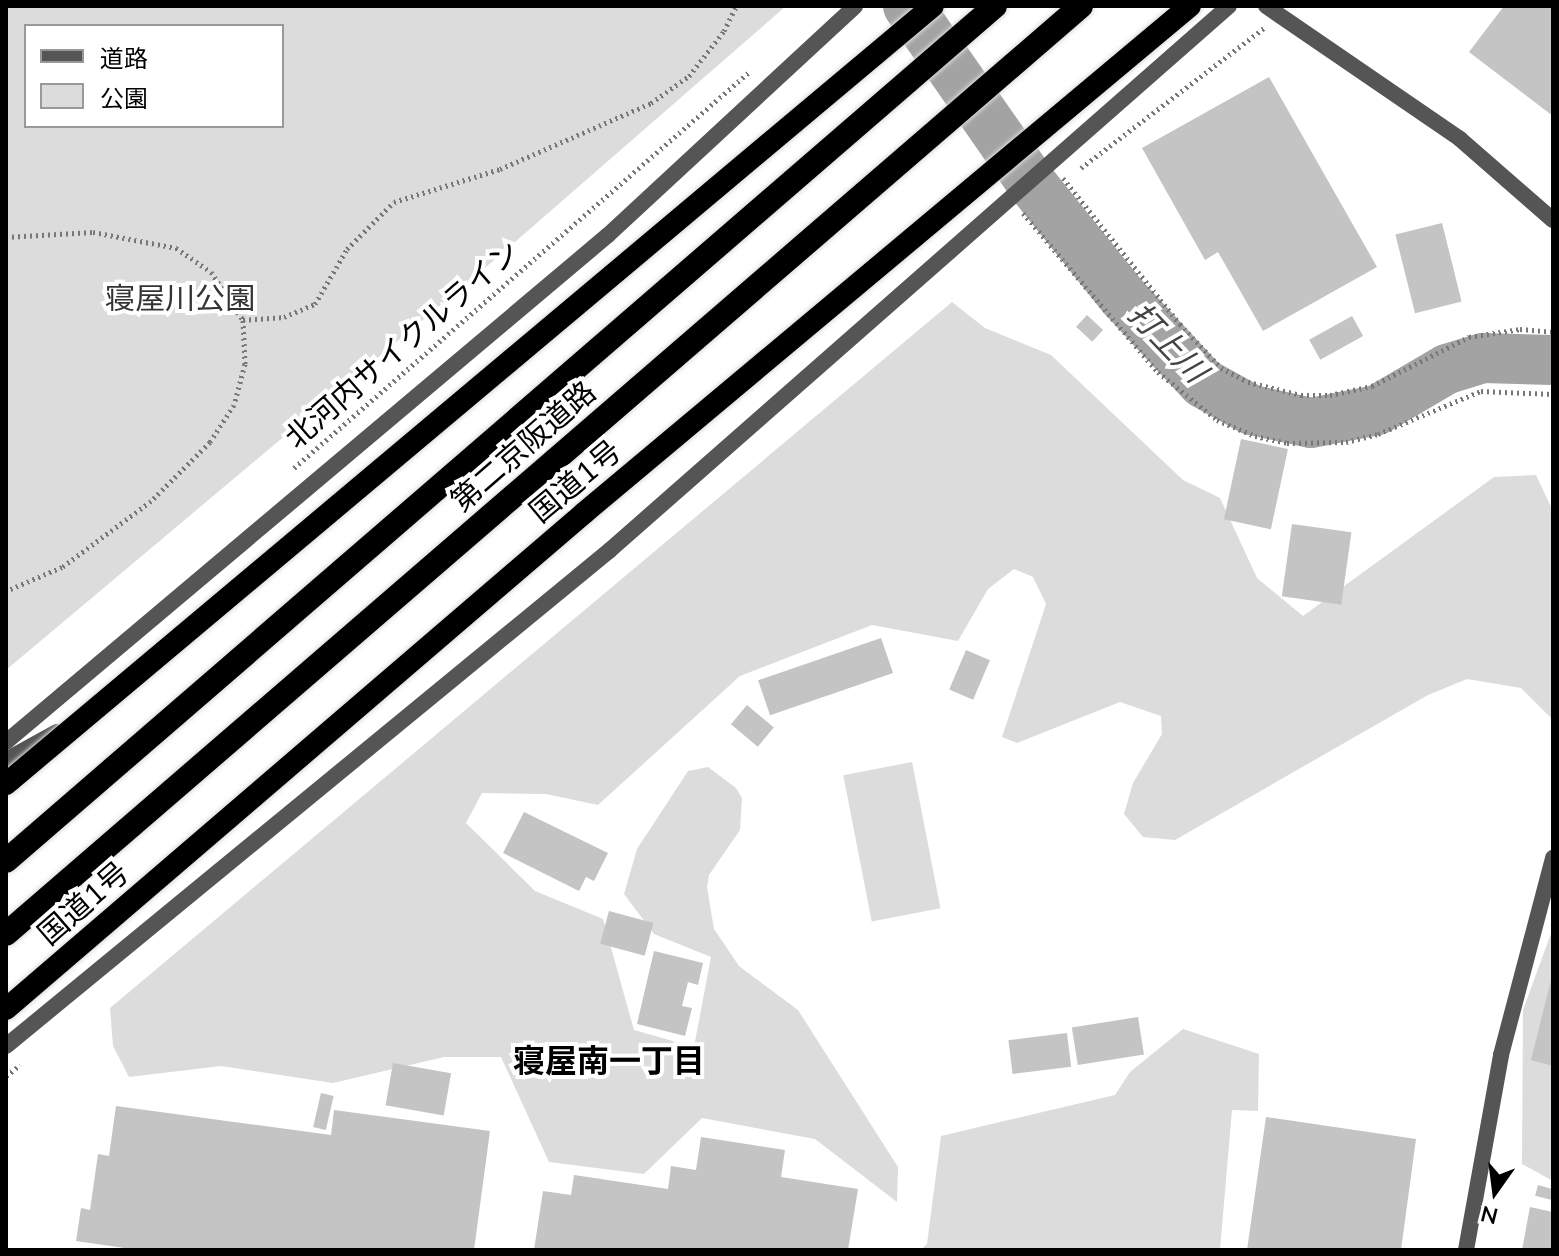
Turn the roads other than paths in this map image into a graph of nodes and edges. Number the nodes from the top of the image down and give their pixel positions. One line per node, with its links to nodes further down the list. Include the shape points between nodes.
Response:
1 (855, 6): 10 (street, via 559,278)
2 (933, 6): 9 (highway, bridge)
3 (995, 6): 14 (highway, 第二京阪道路, bridge)
4 (1081, 6): 15 (highway, 第二京阪道路, bridge)
5 (1190, 6): 16 (highway, 国道1号, bridge, via 584,513)
6 (1229, 6): 17 (street, via 610,550)
7 (1266, 6): 8 (street, via 1460,139)
8 (1553, 220)
9 (95, 711): 11 (street, bridge); 12 (highway, bridge)
10 (6, 742)
11 (6, 760)
12 (6, 784)
13 (1553, 858): 18 (street, via 1501,1055)
14 (6, 861)
15 (6, 934)
16 (6, 1009)
17 (6, 1046)
18 (1466, 1250)

